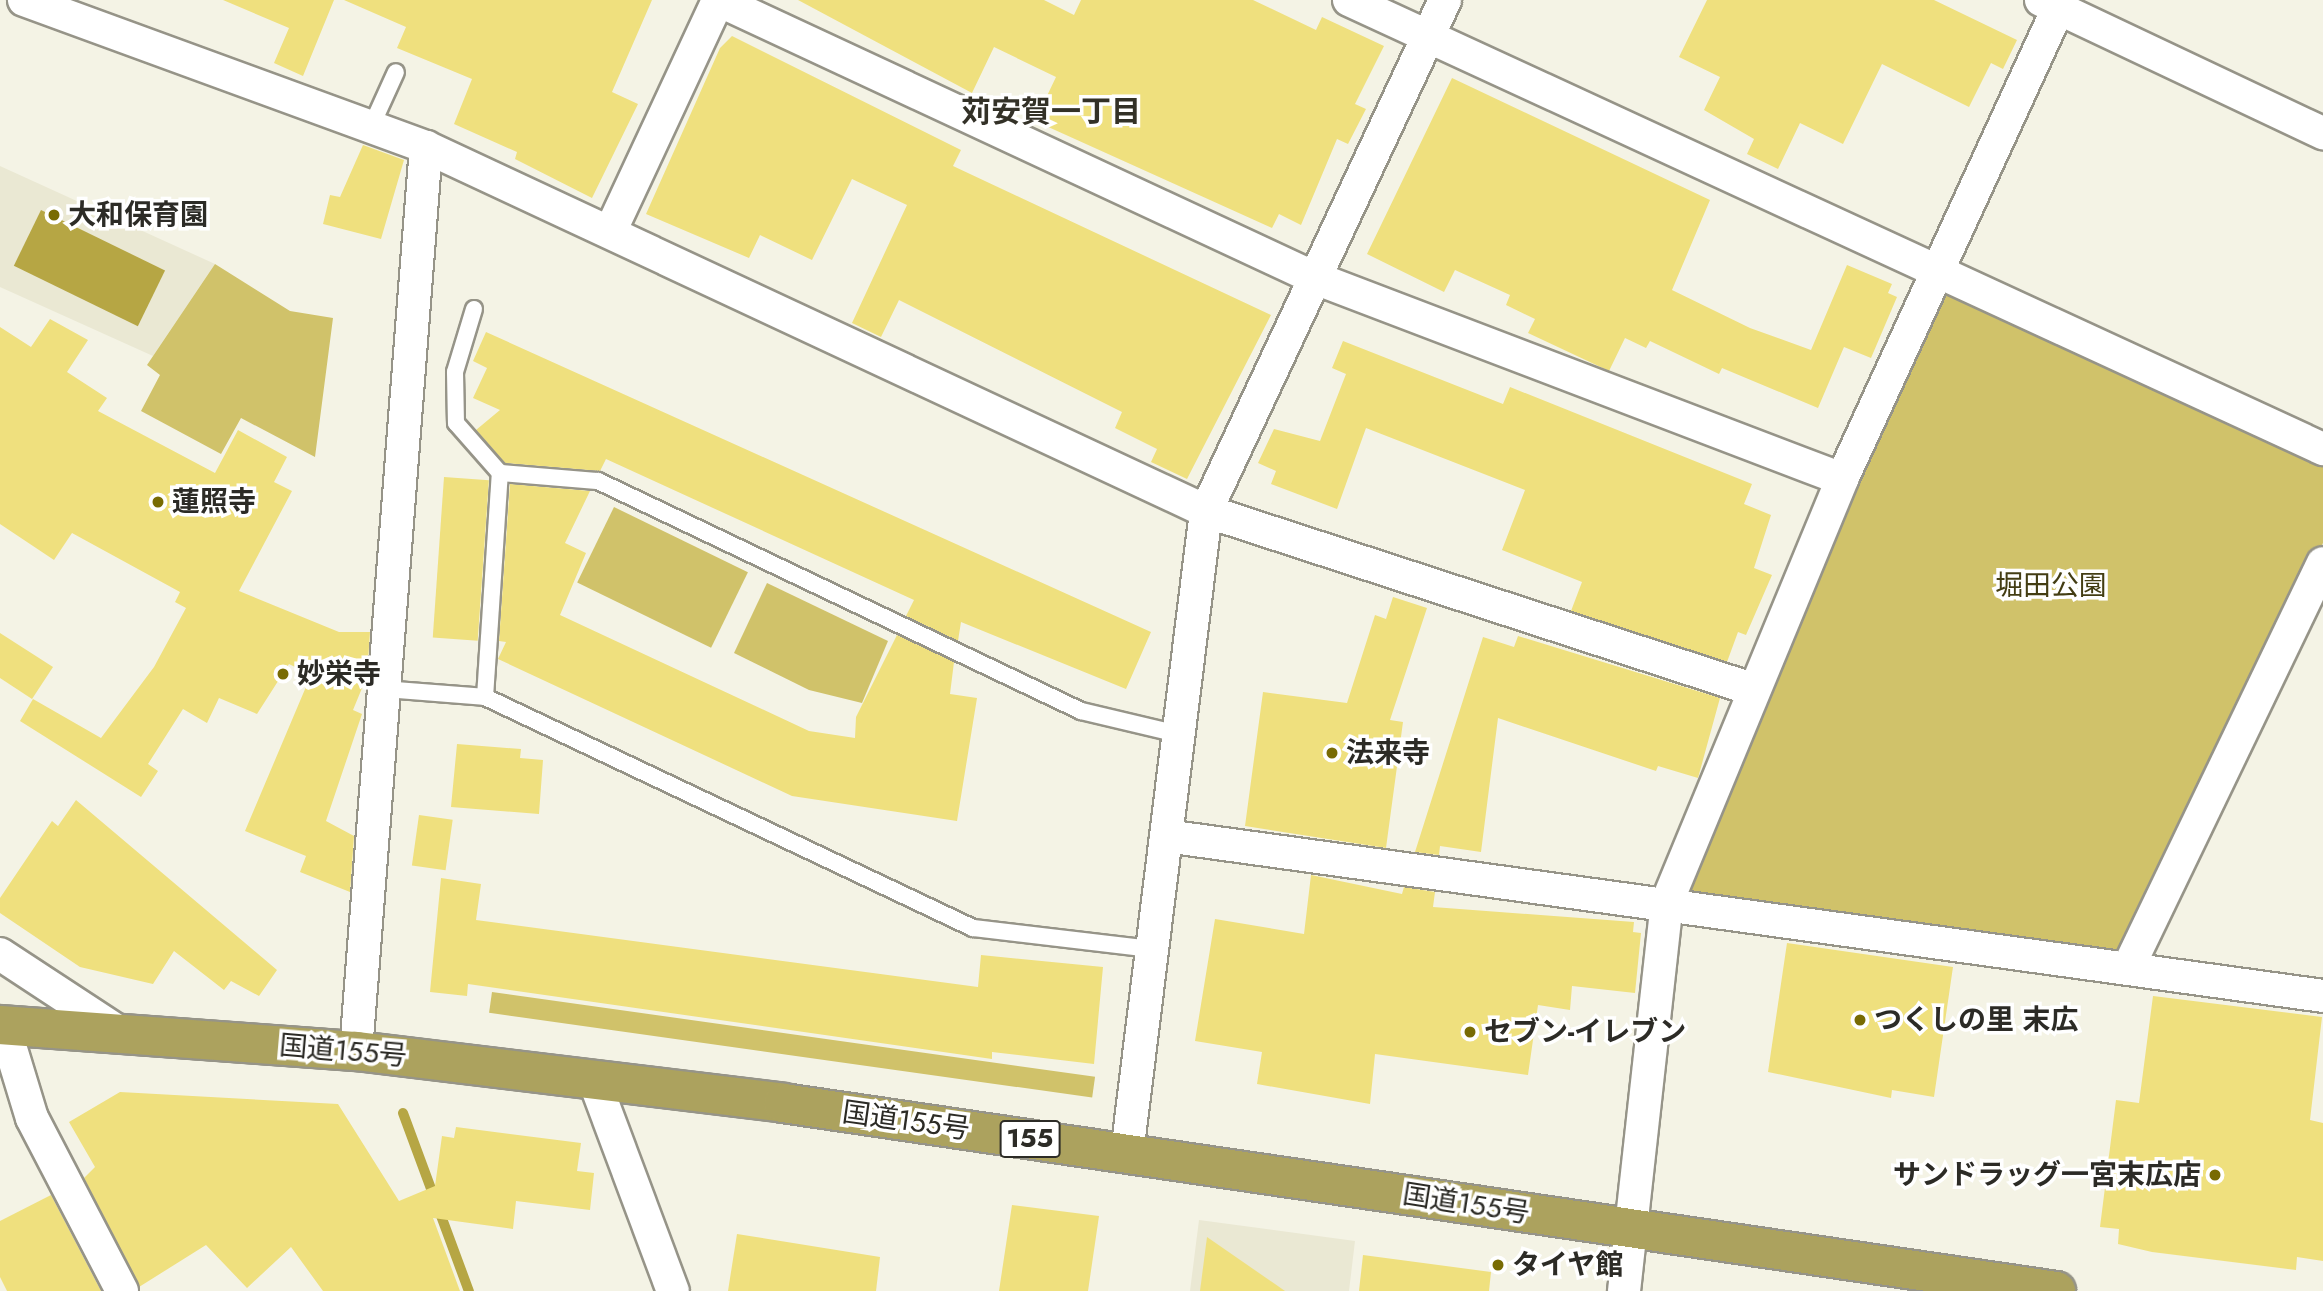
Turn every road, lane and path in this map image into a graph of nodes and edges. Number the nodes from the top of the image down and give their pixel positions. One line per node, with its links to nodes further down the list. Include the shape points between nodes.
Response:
1 (718, 0): 11 (street); 13 (street)
2 (1349, 0): 6 (street)
3 (1445, 0): 6 (street)
4 (28, 1): 8 (street)
5 (2054, 3): 9 (street); 12 (street)
6 (1428, 36): 12 (street); 13 (street)
7 (396, 72): 8 (lane)
8 (371, 127): 10 (street)
9 (2323, 133)
10 (426, 147): 11 (street); 20 (street)
11 (610, 232): 18 (street)
12 (1935, 270): 15 (street); 17 (street)
13 (1315, 278): 17 (street); 18 (street)
14 (474, 309): 16 (lane, via 455,372 456,423)
15 (2323, 449)
16 (500, 473): 22 (lane); 23 (lane, via 598,481 1081,710)
17 (1842, 480): 21 (street)
18 (1206, 511): 21 (street); 23 (street)
19 (2323, 563): 28 (street)
20 (384, 689): 22 (lane); 32 (street)
21 (1752, 689): 25 (street)
22 (485, 697): 26 (lane, via 973,928)
23 (1178, 734): 24 (street)
24 (1166, 836): 25 (street); 26 (street)
25 (1667, 902): 28 (street); 35 (street)
26 (1152, 949): 34 (street)
27 (0, 954): 31 (street)
28 (2129, 966): 29 (street)
29 (2323, 996)
30 (2, 1026): 31 (highway, 国道155号 / 155); 36 (street, via 32,1118)
31 (122, 1034): 32 (highway, 国道155号 / 155)
32 (356, 1051): 33 (highway, 国道155号 / 155)
33 (594, 1080): 34 (highway, 国道155号 / 155); 37 (street)
34 (1127, 1153): 35 (highway, 国道155号 / 155)
35 (1630, 1230): 38 (street); 39 (highway, 国道155号 / 155)
36 (122, 1291)
37 (673, 1291)
38 (1625, 1291)
39 (2056, 1291)

